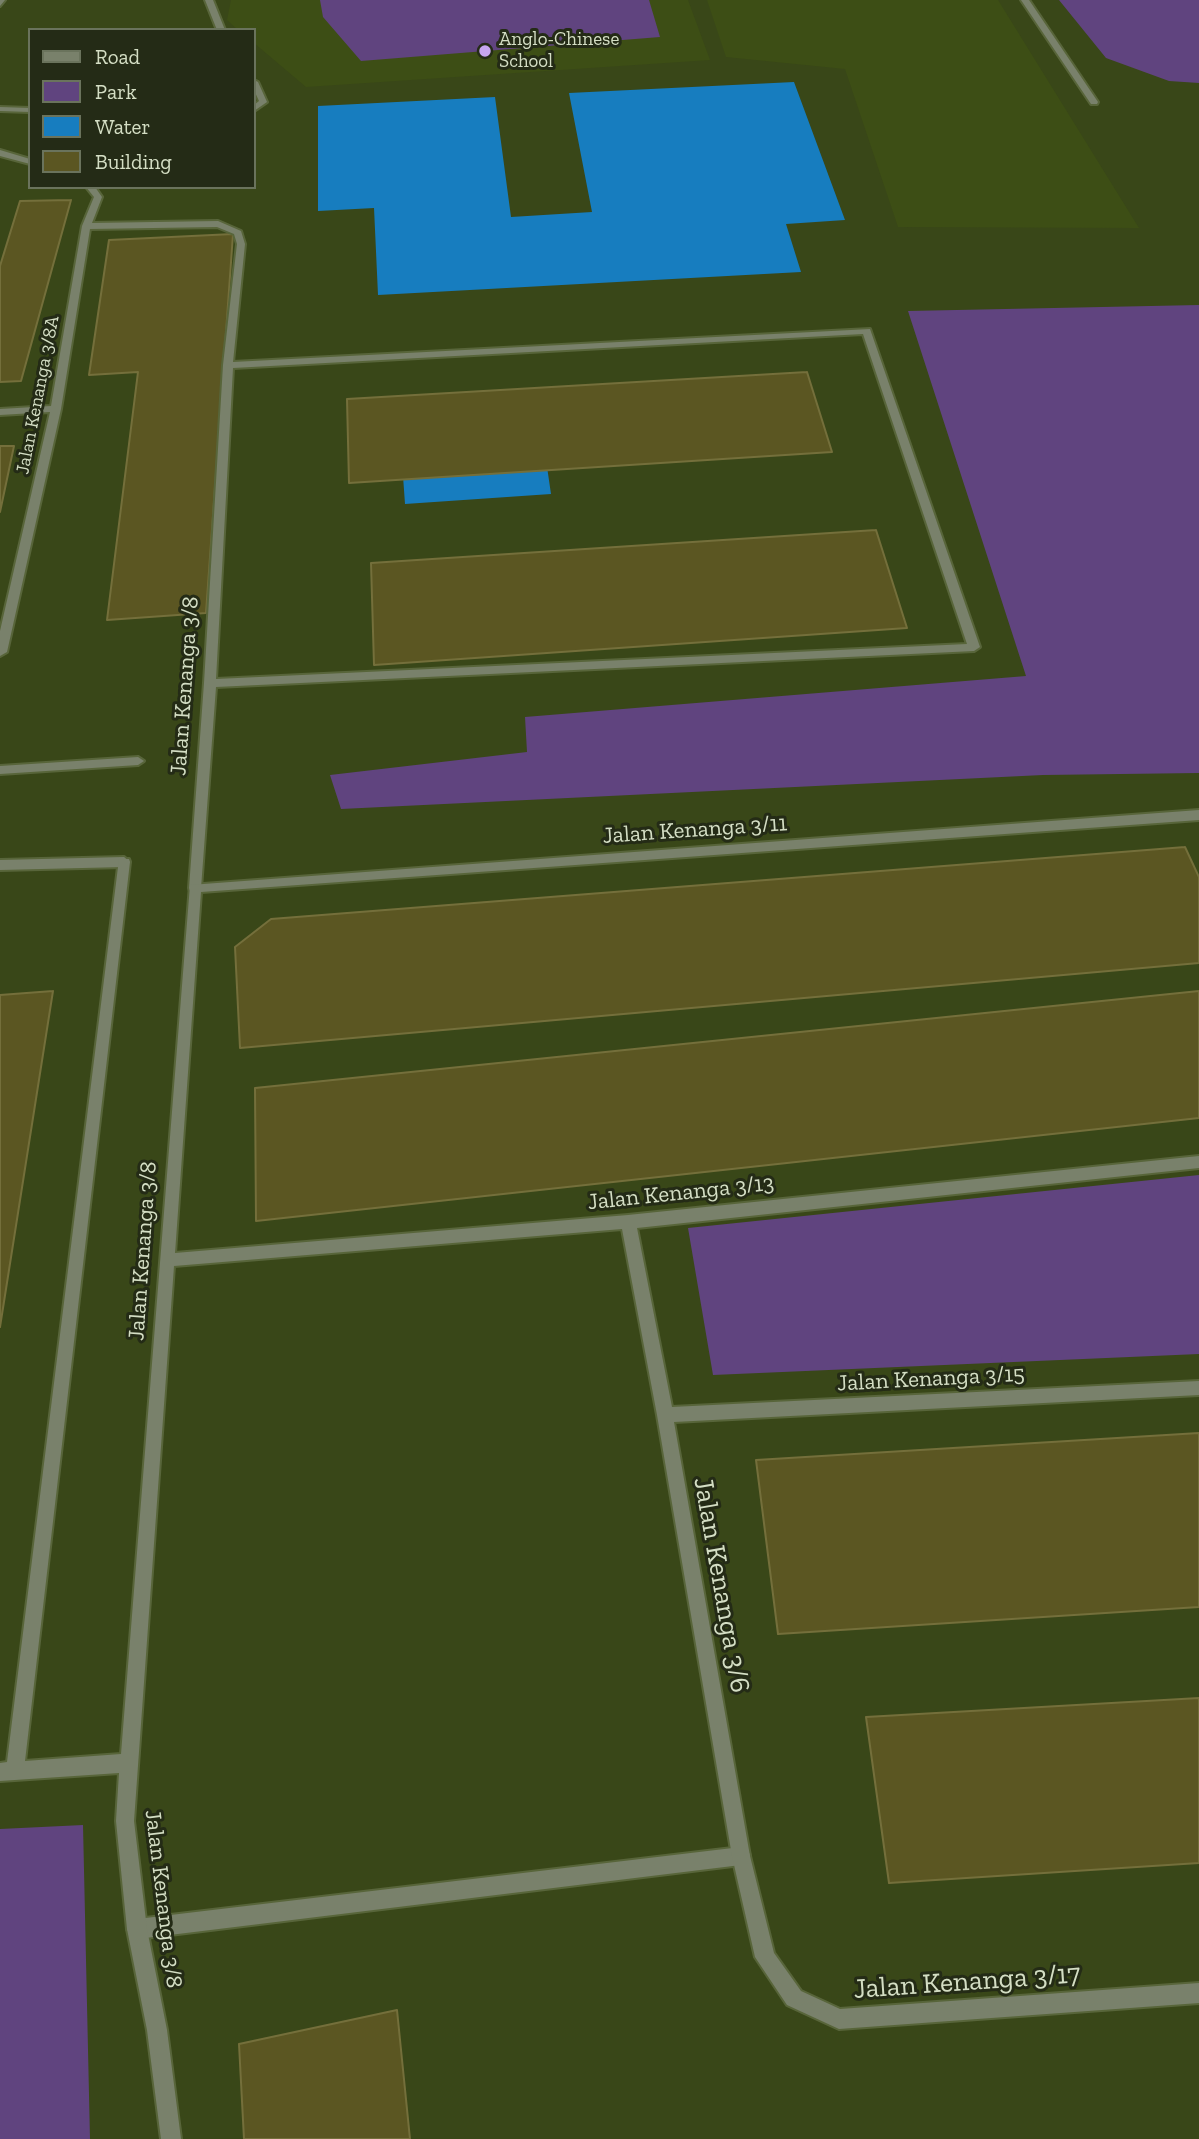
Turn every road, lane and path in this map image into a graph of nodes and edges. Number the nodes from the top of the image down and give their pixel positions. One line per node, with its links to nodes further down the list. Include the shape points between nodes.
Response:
1 (209, 0): 3 (street)
2 (1024, 0): 5 (street)
3 (219, 28)
4 (256, 86): 6 (street, via 263,102)
5 (1094, 102)
6 (256, 107)
7 (0, 109): 8 (street)
8 (28, 110)
9 (0, 153): 10 (street)
10 (28, 161)
11 (91, 189): 12 (street, Jalan Kenanga 3/8A, via 98,198)
12 (86, 226): 13 (street, Jalan Kenanga 3/8, via 218,224 238,233 241,244); 14 (street, Jalan Kenanga 3/8A)
13 (228, 365): 17 (street, Jalan Kenanga 3/8); 17 (street, via 867,331 974,647)
14 (56, 409): 15 (street); 16 (street, Jalan Kenanga 3/8A)
15 (0, 412)
16 (0, 653)
17 (210, 683): 22 (street, Jalan Kenanga 3/8)
18 (138, 761): 19 (street)
19 (0, 770)
20 (1199, 815): 22 (street, Jalan Kenanga 3/11)
21 (0, 865): 29 (street, via 124,862)
22 (195, 888): 25 (street, Jalan Kenanga 3/8)
23 (1199, 1162): 24 (street, Jalan Kenanga 3/13)
24 (628, 1222): 25 (street, Jalan Kenanga 3/13); 27 (street, Jalan Kenanga 3/6)
25 (167, 1261): 28 (street, Jalan Kenanga 3/8)
26 (1199, 1388): 27 (street, Jalan Kenanga 3/15)
27 (665, 1415): 30 (street, Jalan Kenanga 3/6)
28 (128, 1763): 29 (street); 31 (street, Jalan Kenanga 3/8, via 125,1821)
29 (8, 1772)
30 (741, 1856): 31 (street); 32 (street, Jalan Kenanga 3/6)
31 (137, 1929): 34 (street, Jalan Kenanga 3/8, via 157,2030)
32 (765, 1957): 33 (street, Jalan Kenanga 3/17, via 794,1998 839,2019)
33 (1199, 1993)
34 (171, 2139)

